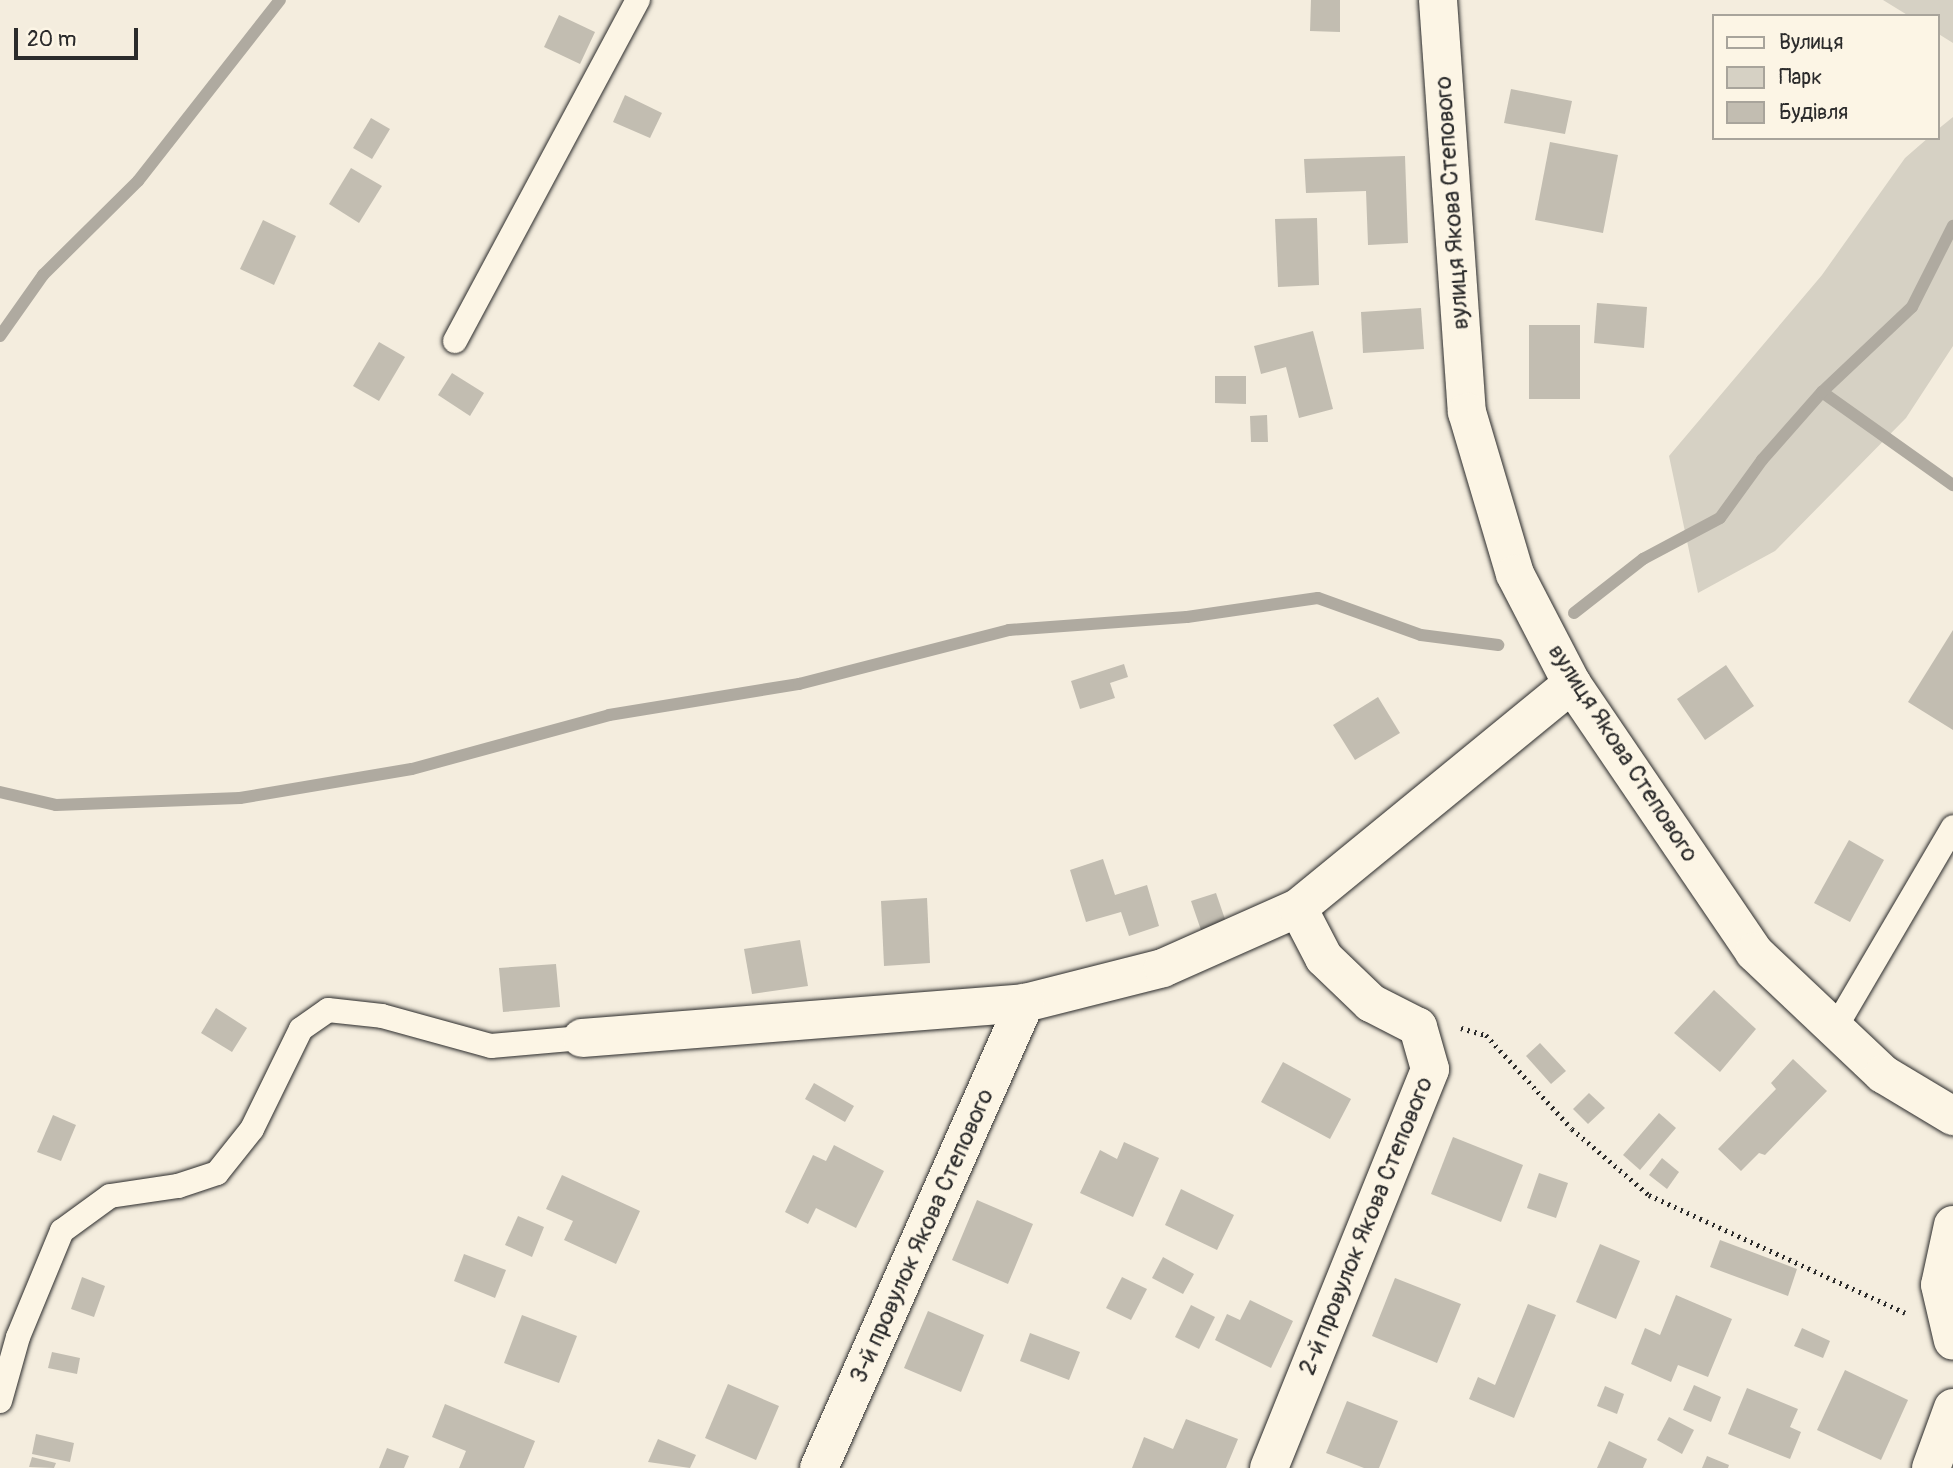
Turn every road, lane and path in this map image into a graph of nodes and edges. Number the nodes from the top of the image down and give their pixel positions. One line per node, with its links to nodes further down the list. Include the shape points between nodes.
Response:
1 (638, 0): 3 (lane)
2 (1438, 0): 4 (street, вулиця Якова Степового, via 1466,412 1515,574)
3 (455, 341)
4 (1572, 684): 6 (street); 9 (street, вулиця Якова Степового, via 1754,952)
5 (1953, 827): 9 (lane)
6 (1298, 908): 7 (street, via 1163,968); 8 (street, via 1324,958 1371,1003)
7 (1025, 1003): 10 (street); 16 (street, 3-й провулок Якова Степового)
8 (1418, 1027): 13 (path, via 1464,1028 1486,1035 1572,1129 1649,1195 1810,1273); 17 (street, 2-й провулок Якова Степового, via 1430,1069)
9 (1834, 1030): 11 (street, вулиця Якова Степового, via 1883,1074)
10 (582, 1038): 14 (lane, via 491,1046 382,1016 328,1010 301,1029 252,1129 217,1173 178,1186 110,1196 62,1231 18,1337)
11 (1953, 1116)
12 (1953, 1225): 13 (street, via 1940,1285)
13 (1951, 1333)
14 (0, 1401)
15 (1953, 1408): 18 (street)
16 (819, 1468)
17 (1269, 1468)
18 (1931, 1468)

